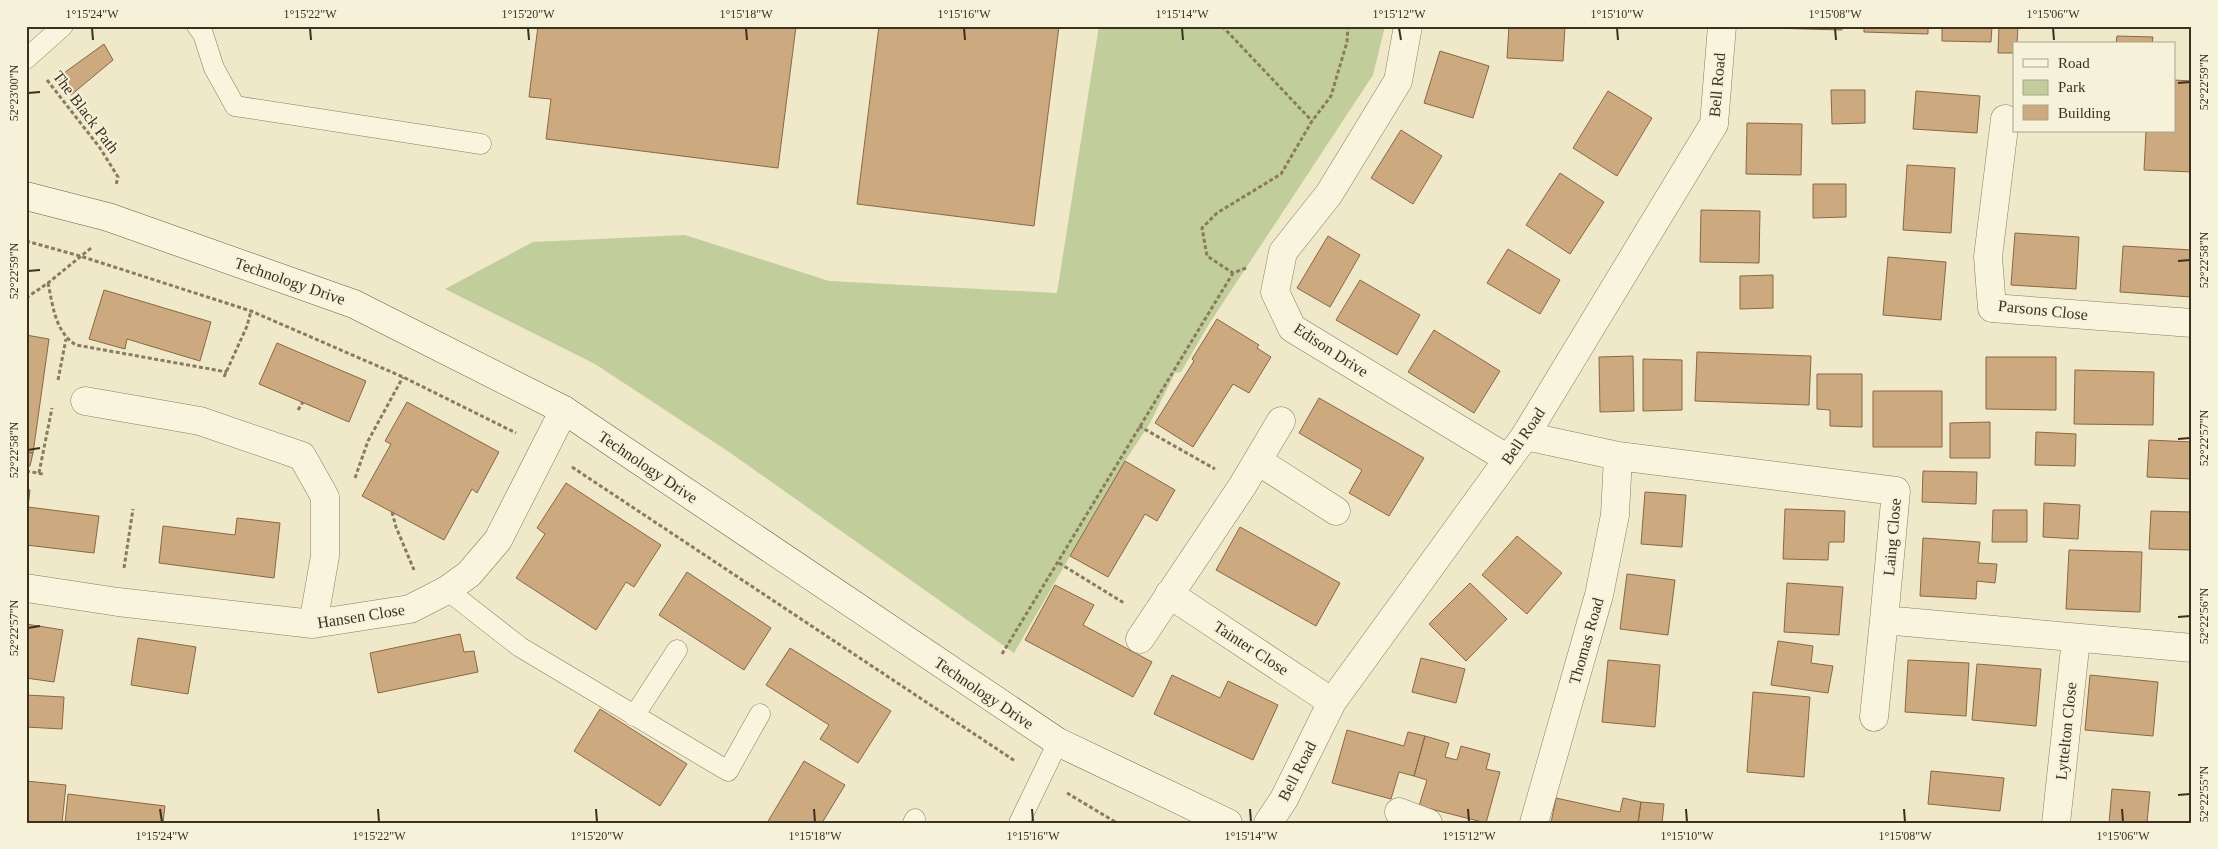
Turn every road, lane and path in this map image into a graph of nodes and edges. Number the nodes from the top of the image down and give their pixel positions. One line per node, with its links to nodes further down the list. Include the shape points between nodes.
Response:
1 (62, 26): 7 (lane)
2 (197, 26): 10 (lane, via 203,34 214,68 235,106)
3 (1222, 26): 9 (path)
4 (1348, 26): 9 (path, via 1347,42 1331,96)
5 (1408, 26): 13 (street, Edison Drive, via 1398,81 1329,194)
6 (1722, 26): 31 (street, Bell Road, via 1714,124)
7 (27, 59): 12 (path, The Black Path, via 56,90 118,177)
8 (2004, 119): 18 (street, Parsons Close, via 1988,257 1992,308)
9 (1312, 121): 14 (path, via 1281,174 1217,213 1202,228 1208,256)
10 (481, 144)
11 (26, 196): 12 (street, Technology Drive)
12 (108, 217): 15 (path, The Black Path, via 94,247); 28 (street, Technology Drive, via 354,304)
13 (1283, 252): 14 (path); 33 (street, Edison Drive, via 1275,292 1292,328)
14 (1233, 273): 30 (path)
15 (48, 284): 16 (path, The Black Path); 19 (path, via 56,319)
16 (26, 298)
17 (250, 311): 20 (path)
18 (2192, 323)
19 (66, 339): 20 (path, via 76,345); 23 (path)
20 (227, 372): 21 (path)
21 (224, 377)
22 (403, 378): 40 (path, via 368,441 344,508)
23 (57, 383)
24 (53, 401): 35 (path, via 41,473)
25 (85, 401): 40 (street, via 200,422 302,456 325,497)
26 (303, 402): 27 (path)
27 (298, 410)
28 (564, 410): 44 (street, Hansen Close, via 498,540 469,574); 57 (street, Technology Drive)
29 (1282, 421): 34 (street)
30 (1139, 426): 36 (path); 41 (path)
31 (1525, 436): 32 (street, Laing Close); 33 (street, Bell Road)
32 (1618, 456): 46 (street, Laing Close, via 1896,491); 65 (street, Thomas Road, via 1615,515 1599,595)
33 (1508, 459): 53 (street, Bell Road)
34 (1258, 461): 36 (street); 38 (street)
35 (26, 472)
36 (1243, 485): 45 (street)
37 (133, 509): 42 (path)
38 (1336, 511)
39 (392, 512): 44 (path, via 416,574)
40 (325, 518): 47 (street, via 325,556)
41 (1059, 563): 48 (path); 52 (path)
42 (124, 570)
43 (26, 588): 47 (street, Hansen Close)
44 (439, 593): 47 (street, Hansen Close, via 410,609); 55 (lane)
45 (1169, 594): 48 (street); 53 (street, Tainter Close)
46 (1884, 620): 49 (street); 56 (street)
47 (313, 624)
48 (1146, 629)
49 (2076, 639): 50 (street); 66 (street, Lyttelton Close)
50 (2192, 648)
51 (677, 650): 55 (lane)
52 (1002, 654)
53 (1332, 702): 63 (street, Bell Road, via 1284,799)
54 (760, 714): 55 (lane, via 728,771)
55 (634, 716)
56 (1874, 717)
57 (1058, 742): 58 (lane); 62 (street, Technology Drive)
58 (1041, 778): 60 (lane); 61 (path)
59 (1399, 812): 64 (street)
60 (1019, 823)
61 (1117, 823)
62 (1228, 823)
63 (1268, 823)
64 (1428, 823)
65 (1534, 823)
66 (2056, 823)

